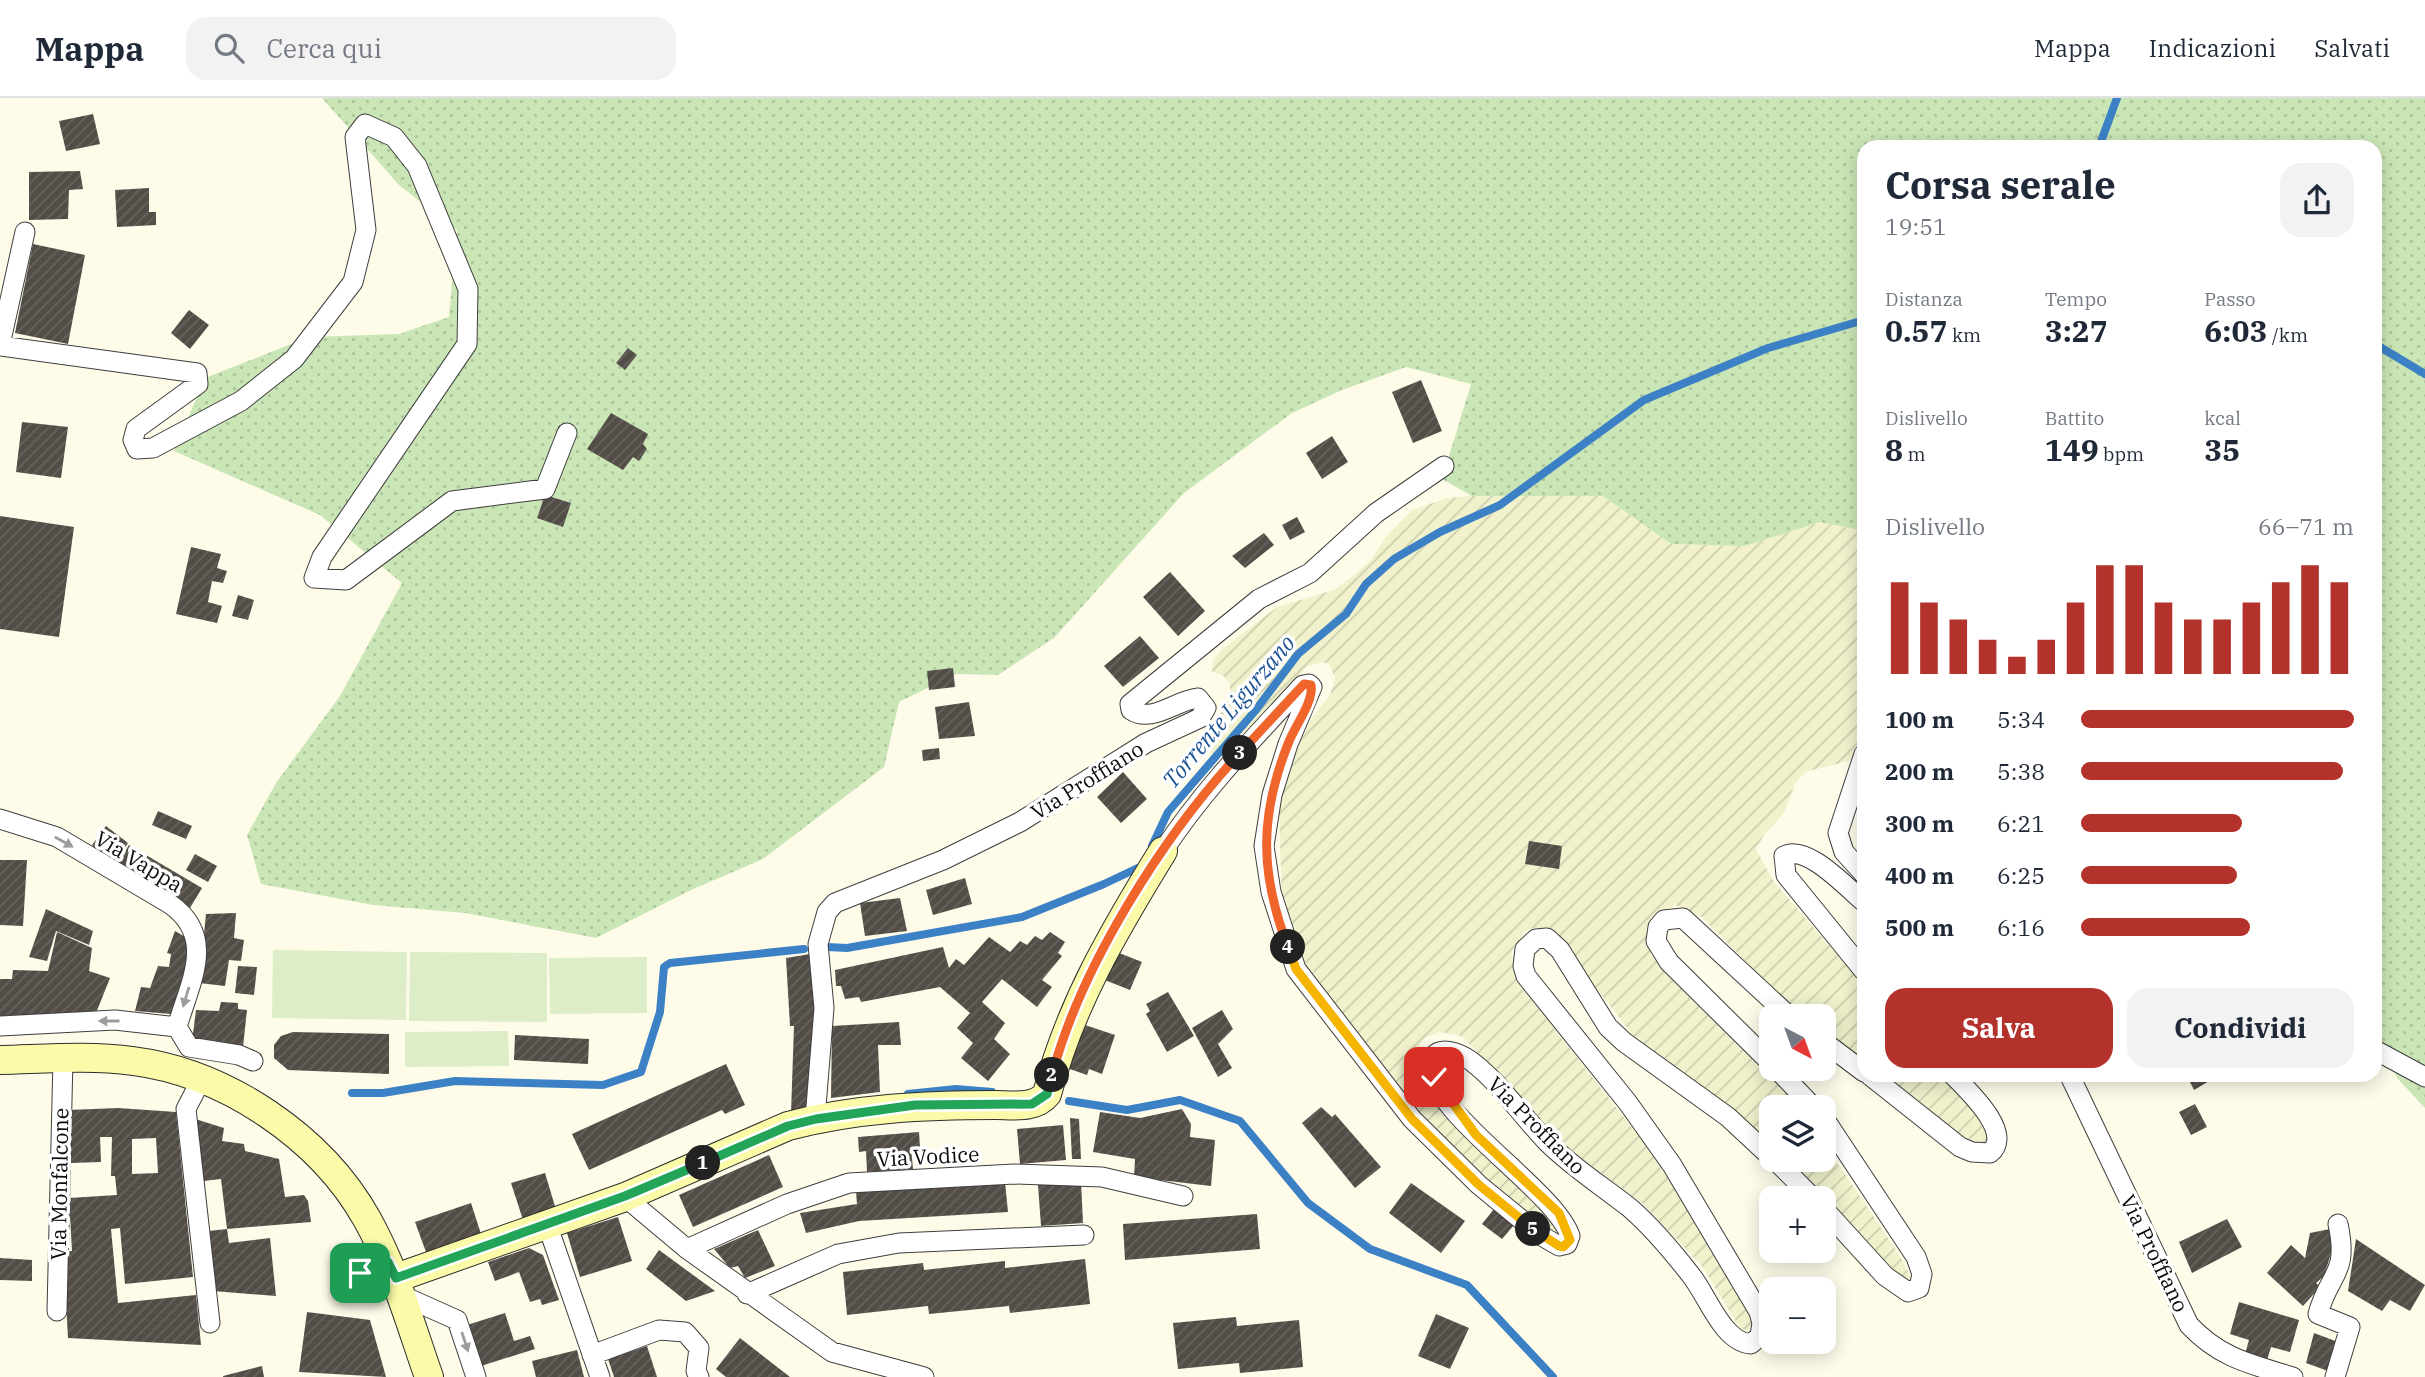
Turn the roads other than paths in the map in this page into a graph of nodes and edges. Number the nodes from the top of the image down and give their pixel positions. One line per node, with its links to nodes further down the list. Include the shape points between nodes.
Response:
1 (26, 233): 2 (street)
2 (0, 346): 3 (street, via 197,373 198,384 136,429 133,440 137,449 153,448 241,401 294,359 353,282 366,230 355,137 365,124 394,137 417,166 468,289 467,344 322,557 314,578 346,580 452,501 545,489)
3 (566, 433)
4 (1444, 466): 28 (street, Via Proffiano, via 1376,513 1310,573 1259,599 1130,704 1137,714 1151,714 1198,698 1206,708 1200,718 1146,743 1020,822 943,860 835,903 827,912 818,944 824,1008)
5 (1857, 775): 8 (street, via 1838,833 1844,852)
6 (0, 819): 13 (street, Via Vappa, one-way to 13, via 57,837 184,916 197,936 196,964)
7 (1163, 851): 28 (street, Via Proffiano, via 1077,1002 1043,1099 1025,1105 915,1105); 30 (street, Via Proffiano, via 1220,775 1303,685 1309,684 1310,696 1272,795 1264,846 1271,892 1296,969 1412,1119 1479,1185 1540,1235 1559,1246 1567,1244 1570,1236 1559,1213 1476,1135 1437,1083 1431,1070 1436,1054 1448,1050 1464,1056 1548,1142 1660,1238 1732,1335 1751,1344 1760,1336 1759,1312 1672,1165 1526,976 1522,966 1525,949 1536,939 1547,938 1560,950 1608,1027)
8 (1857, 866)
9 (1857, 896): 10 (street, via 1811,858 1796,852 1784,856 1786,875)
10 (1857, 962)
11 (1776, 1004): 14 (street, via 1683,918 1664,920 1658,927 1656,941 1669,962)
12 (0, 1026): 13 (street, one-way to 12, via 115,1020)
13 (177, 1027): 19 (street, via 189,1047)
14 (1759, 1051)
15 (1836, 1051): 20 (street)
16 (2382, 1054): 21 (street)
17 (63, 1058): 18 (street); 22 (street, via 131,1060); 43 (street, Via Monfalcone)
18 (0, 1060)
19 (253, 1061)
20 (1857, 1066)
21 (2425, 1077)
22 (202, 1078): 41 (street, via 270,1117 344,1183); 44 (street, via 186,1109)
23 (1789, 1082): 27 (street)
24 (1877, 1082): 25 (street, via 1960,1147 1990,1153 1996,1142 1990,1117)
25 (1959, 1082)
26 (2073, 1082): 51 (street, Via Proffiano, via 2189,1325 2228,1357)
27 (1802, 1095)
28 (816, 1119): 33 (street, Via Proffiano, via 788,1126)
29 (1836, 1136): 35 (street, via 1916,1257 1922,1274 1919,1288 1908,1292 1892,1283)
30 (1759, 1146)
31 (1787, 1172): 32 (street)
32 (1801, 1186)
33 (625, 1196): 36 (street, Via Proffiano); 39 (street)
34 (1183, 1196): 39 (street, Via Vodice, via 1102,1177 1014,1174 849,1183 787,1204)
35 (1836, 1222)
36 (547, 1224): 41 (street, Via Proffiano); 45 (street)
37 (2338, 1224): 52 (street, via 2341,1265 2318,1314 2350,1326)
38 (1084, 1236): 42 (street, via 899,1243 838,1254)
39 (687, 1249): 42 (street)
40 (360, 1273): 41 (street)
41 (395, 1278): 46 (street); 47 (street, one-way to 47, via 457,1320)
42 (747, 1294): 50 (street, via 832,1352)
43 (57, 1311)
44 (210, 1323)
45 (592, 1355): 48 (street); 49 (street, via 659,1330 685,1332 699,1348)
46 (429, 1377)
47 (476, 1377)
48 (600, 1377)
49 (699, 1377)
50 (924, 1377)
51 (2293, 1377)
52 (2335, 1377)

